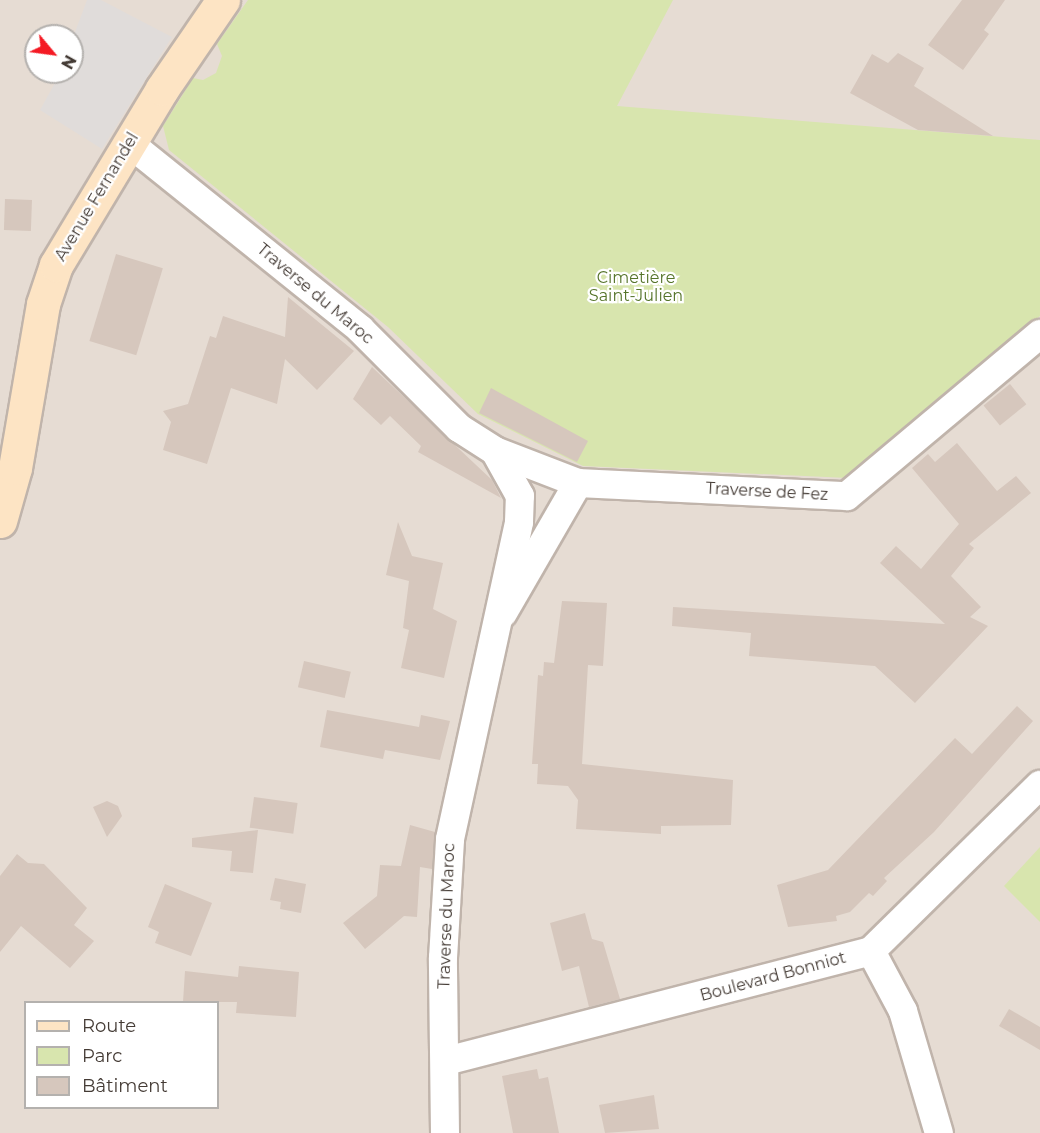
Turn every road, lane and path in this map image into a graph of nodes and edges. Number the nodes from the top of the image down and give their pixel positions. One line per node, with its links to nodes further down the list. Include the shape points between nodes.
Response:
1 (224, 0): 2 (main road, Avenue Fernandel)
2 (129, 143): 4 (street, Traverse du Maroc, via 360,329 459,428); 6 (main road, Avenue Fernandel, via 56,265 43,304 15,468)
3 (1040, 334): 5 (street, Traverse de Fez, via 847,496)
4 (495, 451): 5 (street, Traverse du Maroc); 7 (street, Traverse du Maroc, via 520,496)
5 (578, 483): 7 (street, Traverse du Maroc)
6 (0, 521)
7 (495, 632): 10 (street, Traverse du Maroc, via 450,839 443,958)
8 (1040, 785): 9 (street, Boulevard Bonniot)
9 (871, 951): 10 (street, Boulevard Bonniot); 12 (street, via 903,1011)
10 (446, 1061): 11 (street, Traverse du Maroc)
11 (445, 1133)
12 (939, 1133)

